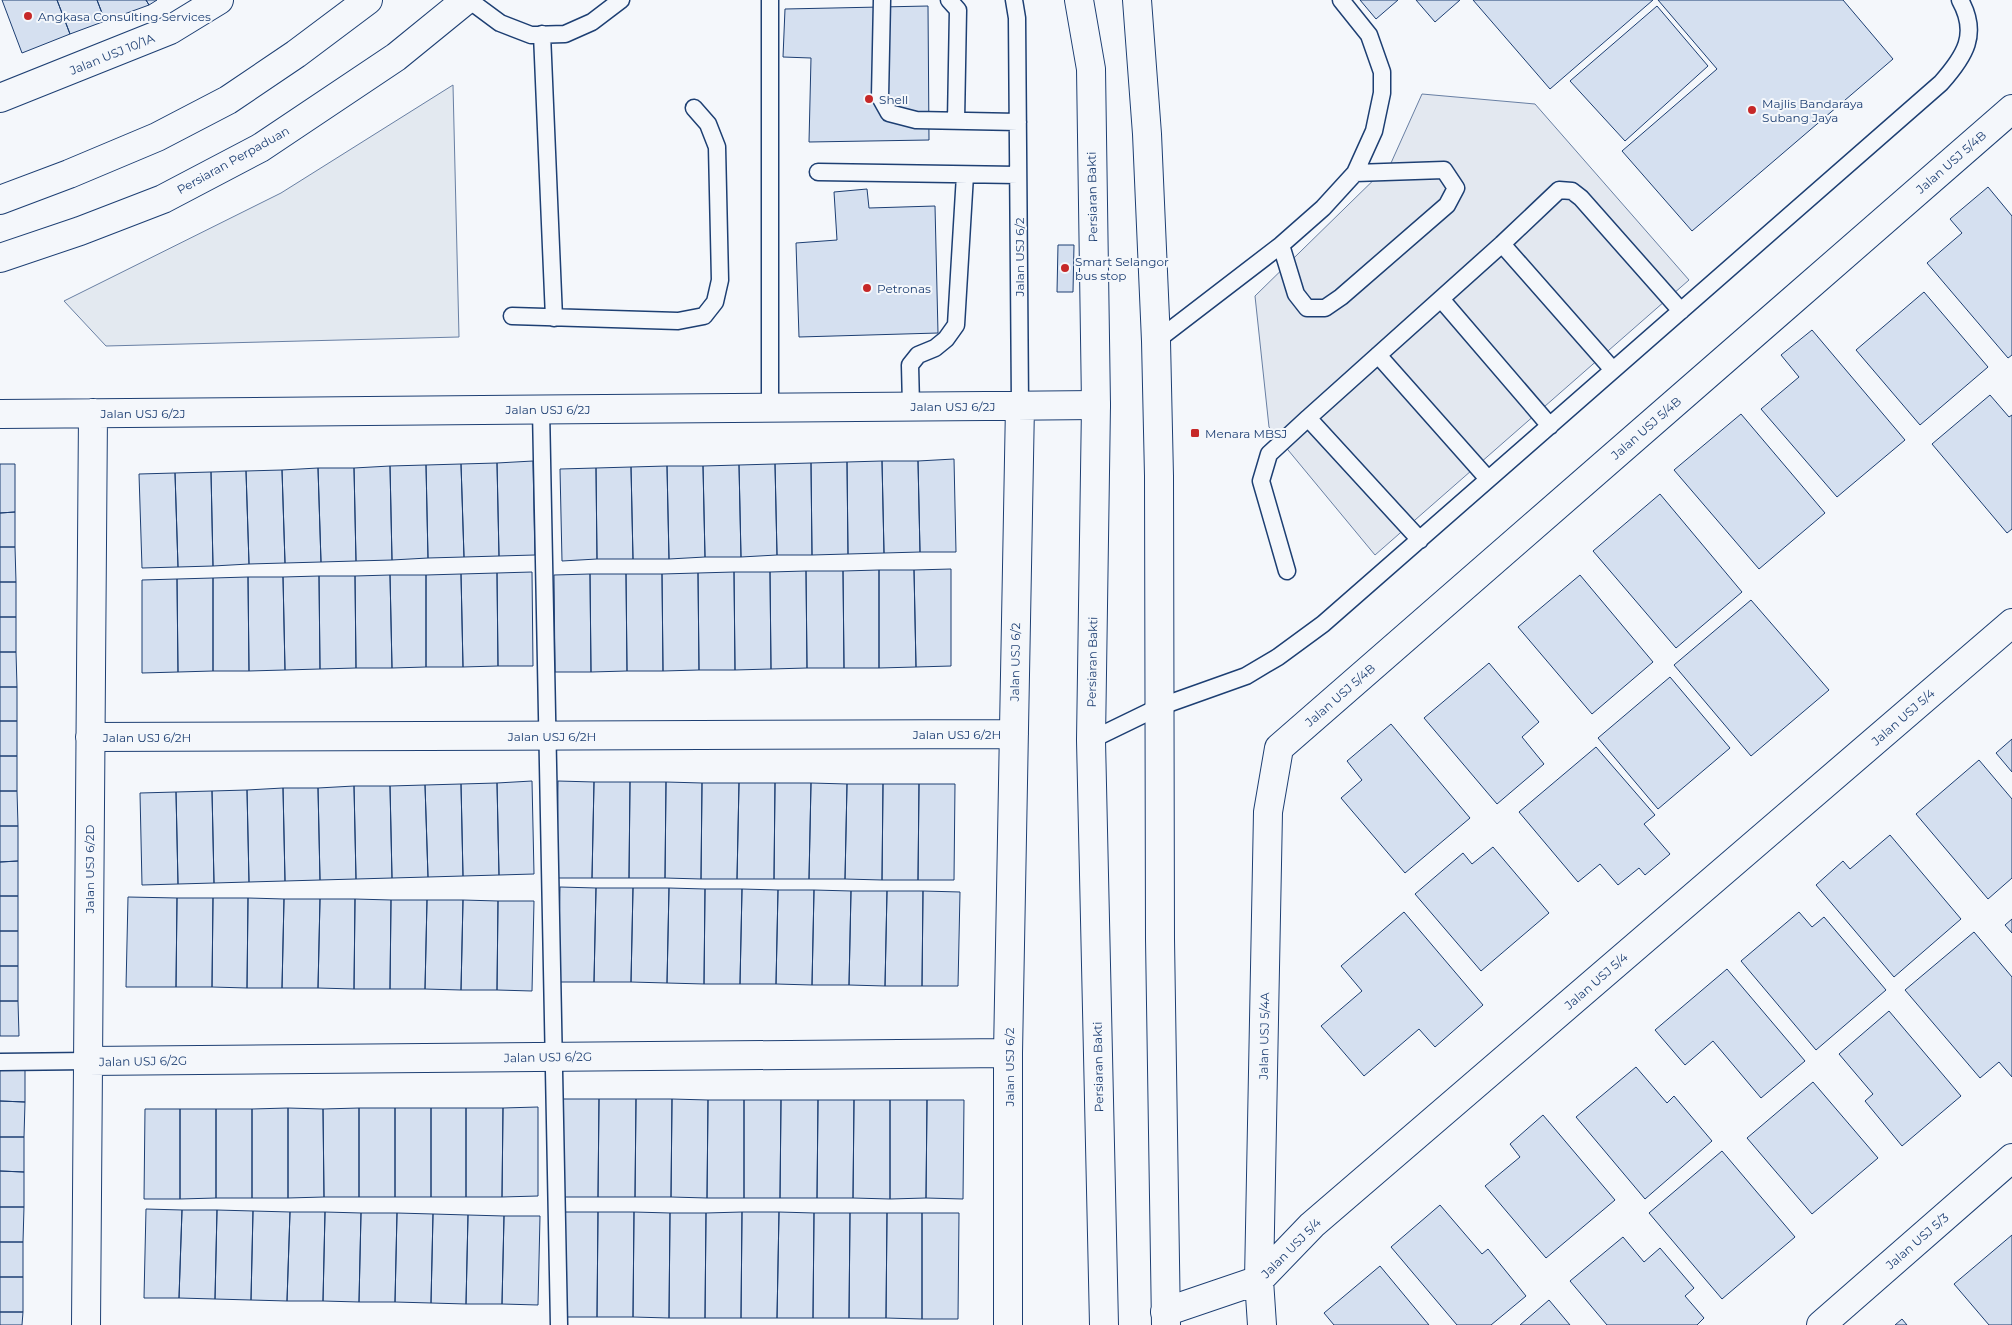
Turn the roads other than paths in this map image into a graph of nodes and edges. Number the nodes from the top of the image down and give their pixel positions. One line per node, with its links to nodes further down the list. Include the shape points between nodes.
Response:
1 (220, 0): 14 (street, Jalan USJ 10/1A, via 170,30)
2 (368, 0): 23 (street, via 228,100 157,137)
3 (468, 0): 13 (lane, via 500,23 531,34); 26 (street, Persiaran Perpaduan, via 396,57 260,148 162,199)
4 (621, 0): 13 (lane, via 592,22 565,34)
5 (770, 0): 37 (lane)
6 (882, 0): 17 (lane, via 880,97 889,113 916,120)
7 (949, 0): 17 (lane, via 958,10)
8 (1014, 0): 18 (lane, Jalan USJ 6/2)
9 (1079, 0): 35 (street, Persiaran Bakti, via 1091,69)
10 (1137, 0): 31 (street, via 1147,134)
11 (1341, 0): 20 (lane, via 1369,35 1382,72 1382,93 1374,131)
12 (1960, 0): 28 (lane, via 1970,23 1968,43 1959,63 1934,89)
13 (542, 34): 30 (lane)
14 (1, 96)
15 (694, 108): 30 (lane, via 708,124 717,147 720,280 715,302 704,316 678,321)
16 (2012, 109): 52 (street, Jalan USJ 5/4B)
17 (956, 121): 18 (lane)
18 (1018, 122): 22 (lane, Jalan USJ 6/2)
19 (818, 172): 21 (lane)
20 (1355, 172): 25 (lane, via 1323,208); 25 (lane, via 1444,170 1456,188 1447,205 1325,308 1307,308 1296,294)
21 (965, 175): 22 (lane); 36 (lane, via 956,325 946,339 918,355 910,365)
22 (1018, 175): 34 (lane, Jalan USJ 6/2)
23 (0, 200)
24 (1502, 244): 27 (lane); 28 (lane, via 1559,190 1572,191); 33 (lane)
25 (1282, 245): 31 (lane)
26 (0, 258)
27 (1441, 299): 32 (lane); 42 (lane)
28 (1681, 311): 33 (lane)
29 (512, 316): 30 (lane)
30 (554, 318)
31 (1156, 341): 47 (street)
32 (1378, 355): 41 (lane); 43 (lane)
33 (1613, 370): 42 (lane)
34 (1020, 405): 35 (street, Jalan USJ 6/2J); 36 (street, Jalan USJ 6/2J); 48 (street, Jalan USJ 6/2)
35 (1096, 405): 51 (street, Persiaran Bakti)
36 (911, 406): 37 (street, Jalan USJ 6/2J)
37 (770, 408): 38 (street, Jalan USJ 6/2J)
38 (541, 409): 39 (street, Jalan USJ 6/2J); 49 (lane)
39 (93, 413): 40 (street, Jalan USJ 6/2J); 50 (street, Jalan USJ 6/2D)
40 (0, 414)
41 (1308, 418): 44 (lane); 45 (lane, via 1269,454 1262,481)
42 (1550, 426): 43 (lane)
43 (1488, 479): 44 (lane)
44 (1420, 540): 47 (lane, via 1323,624 1278,657 1246,676)
45 (1287, 570)
46 (2012, 623): 58 (street, Jalan USJ 5/4, via 1312,1225)
47 (1159, 707): 51 (lane); 59 (street)
48 (1014, 734): 49 (street, Jalan USJ 6/2H); 53 (street, Jalan USJ 6/2)
49 (547, 736): 50 (street, Jalan USJ 6/2H); 54 (lane)
50 (90, 737): 55 (street, Jalan USJ 6/2D)
51 (1091, 740): 63 (street, Persiaran Bakti)
52 (1279, 748): 58 (street, Jalan USJ 5/4A, via 1268,812)
53 (1008, 1052): 54 (street, Jalan USJ 6/2G); 62 (street, Jalan USJ 6/2)
54 (554, 1057): 55 (street, Jalan USJ 6/2G); 61 (lane)
55 (88, 1061): 56 (lane); 60 (street, Jalan USJ 6/2D)
56 (0, 1062)
57 (2012, 1158): 65 (street, Jalan USJ 5/3)
58 (1259, 1280): 59 (street, Jalan USJ 5/4); 64 (street, Jalan USJ 5/4A)
59 (1166, 1318)
60 (86, 1325)
61 (559, 1325)
62 (1008, 1325)
63 (1104, 1325)
64 (1262, 1325)
65 (1821, 1325)

